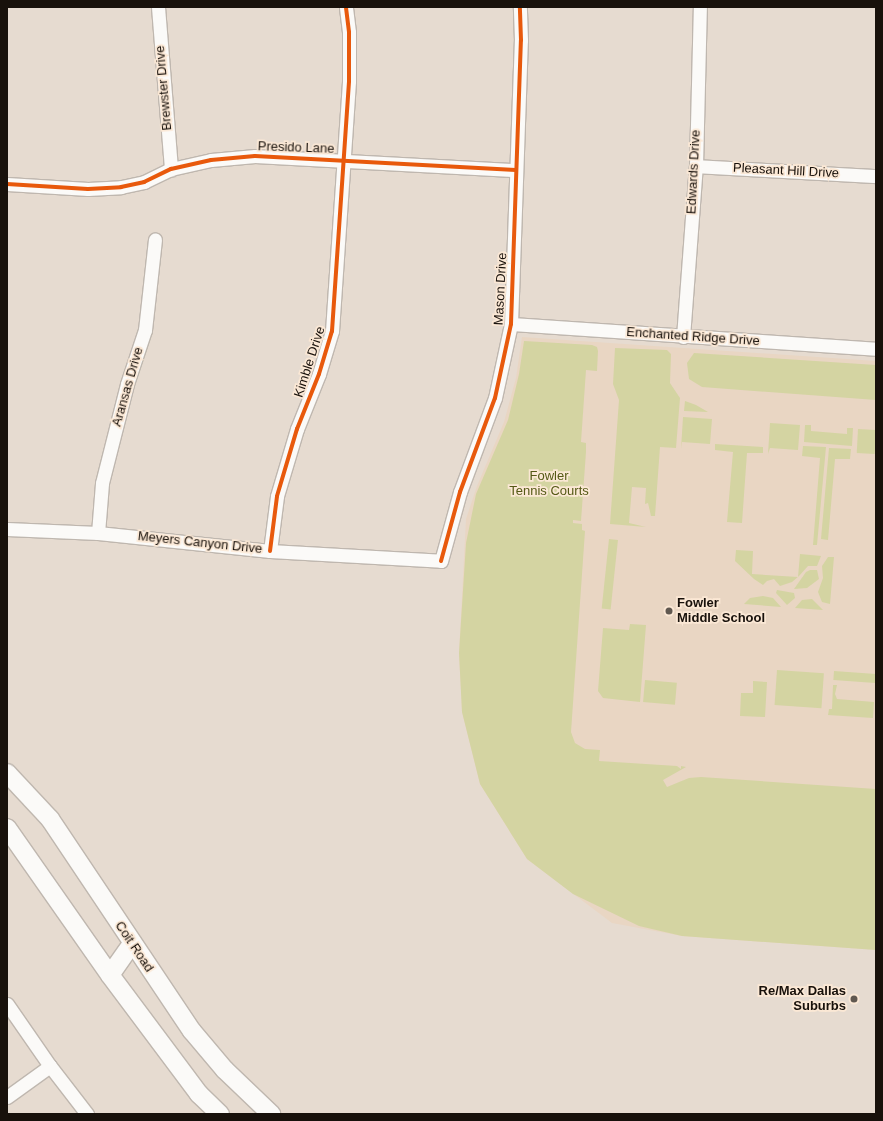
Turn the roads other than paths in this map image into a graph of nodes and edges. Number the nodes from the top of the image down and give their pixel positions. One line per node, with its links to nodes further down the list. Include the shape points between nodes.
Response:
1 (158, 7): 7 (street, Brewster Drive)
2 (346, 7): 5 (street, Kimble Drive, via 349,81)
3 (520, 7): 8 (street, Mason Drive, via 522,40)
4 (700, 7): 6 (street, Edwards Drive)
5 (346, 160): 7 (street, Presido Lane, via 255,156 211,160); 8 (street, Presido Lane); 17 (street, Kimble Drive, via 332,331 319,374 296,429 277,496)
6 (696, 166): 9 (street, Pleasant Hill Drive); 13 (street, Edwards Drive)
7 (171, 168): 10 (street, Presido Lane, via 144,182 121,187 88,190)
8 (516, 170): 12 (street, Mason Drive)
9 (876, 176)
10 (7, 184)
11 (155, 240): 16 (street, Aransas Drive, via 144,330 127,384 102,483)
12 (511, 324): 13 (street, Enchanted Ridge Drive); 18 (street, Mason Drive, via 495,398 460,492)
13 (683, 337): 14 (street, Enchanted Ridge Drive)
14 (876, 349)
15 (7, 529): 16 (street, Meyers Canyon Drive)
16 (98, 533): 17 (street, Meyers Canyon Drive)
17 (270, 551): 18 (street, Meyers Canyon Drive)
18 (441, 561)
19 (7, 773): 21 (main road, Coit Road, via 50,819)
20 (7, 828): 23 (main road)
21 (132, 943): 22 (main road, Coit Road); 23 (main road)
22 (146, 964): 23 (main road); 29 (main road, Coit Road, via 192,1032 225,1070)
23 (110, 975): 28 (main road, via 199,1094)
24 (7, 1004): 25 (street)
25 (50, 1066): 26 (street); 27 (street)
26 (7, 1098)
27 (87, 1114)
28 (220, 1114)
29 (271, 1114)

